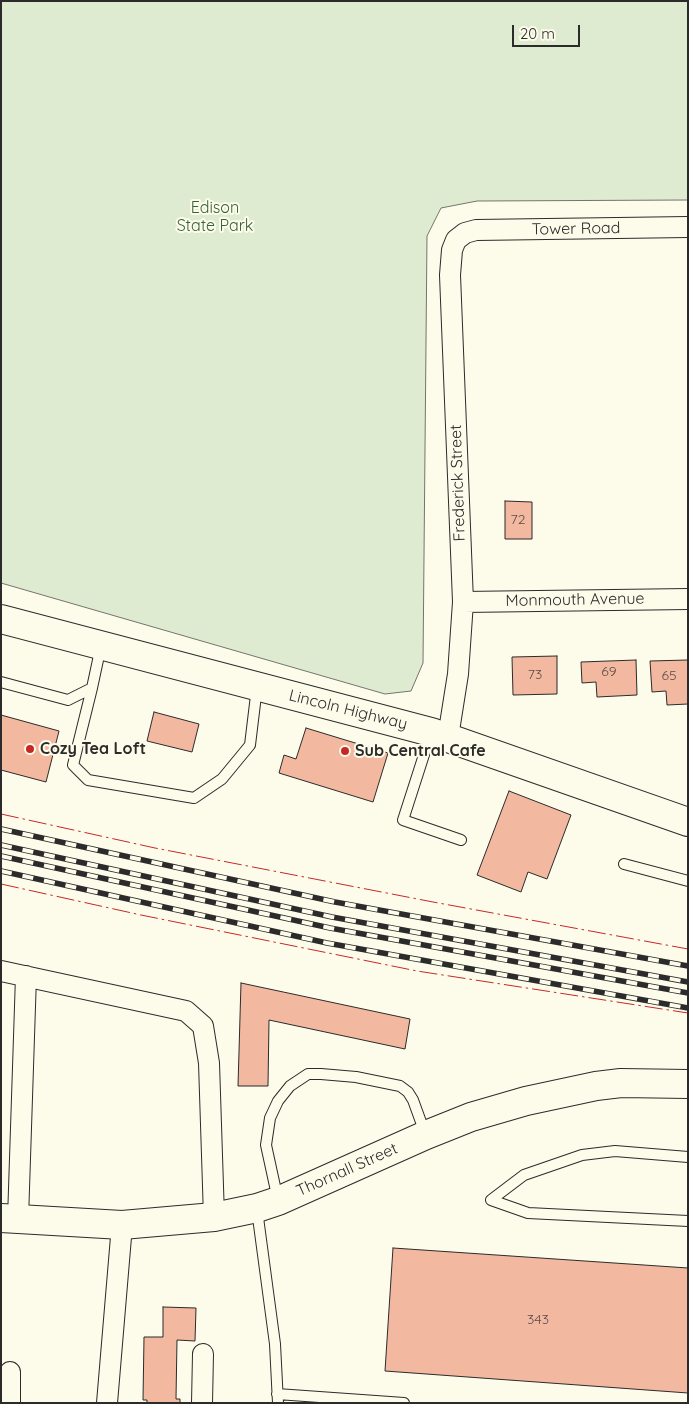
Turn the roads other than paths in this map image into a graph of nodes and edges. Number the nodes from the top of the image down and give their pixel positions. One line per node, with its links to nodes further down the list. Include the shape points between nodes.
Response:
1 (688, 227): 2 (street, Tower Road, via 476,230)
2 (465, 233): 4 (street, Frederick Street, via 456,240 452,250 450,275)
3 (688, 599): 4 (street, Monmouth Avenue)
4 (463, 602): 10 (street, Frederick Street, via 458,674)
5 (1, 619): 6 (main road, Lincoln Highway)
6 (102, 646): 8 (lane); 9 (main road, Lincoln Highway)
7 (1, 682): 8 (lane, via 68,700)
8 (92, 688): 9 (lane, via 73,765 88,780 194,798 222,779 250,745)
9 (257, 688): 10 (main road, Lincoln Highway)
10 (439, 735): 11 (main road, Lincoln Highway); 12 (lane, via 403,820)
11 (688, 822)
12 (461, 840)
13 (624, 864): 14 (lane)
14 (688, 881)
15 (1, 971): 16 (street)
16 (26, 976): 21 (street, via 186,1011 203,1026 209,1063); 22 (street)
17 (688, 1084): 18 (main road, Thornall Street, via 621,1083 573,1090 526,1101)
18 (426, 1135): 20 (main road, Thornall Street); 20 (lane, via 413,1100 400,1086 356,1077 308,1074 290,1086 270,1118 266,1145)
19 (688, 1158): 23 (lane, via 615,1151 582,1155 524,1174 491,1200 528,1214)
20 (268, 1204): 21 (main road, Thornall Street); 27 (lane)
21 (214, 1217): 24 (main road, Thornall Street)
22 (10, 1218): 24 (main road, Thornall Street)
23 (688, 1221)
24 (122, 1225): 29 (street)
25 (203, 1354): 30 (street)
26 (10, 1372): 28 (street)
27 (277, 1398): 31 (lane)
28 (10, 1403)
29 (107, 1403)
30 (202, 1403)
31 (404, 1403)

